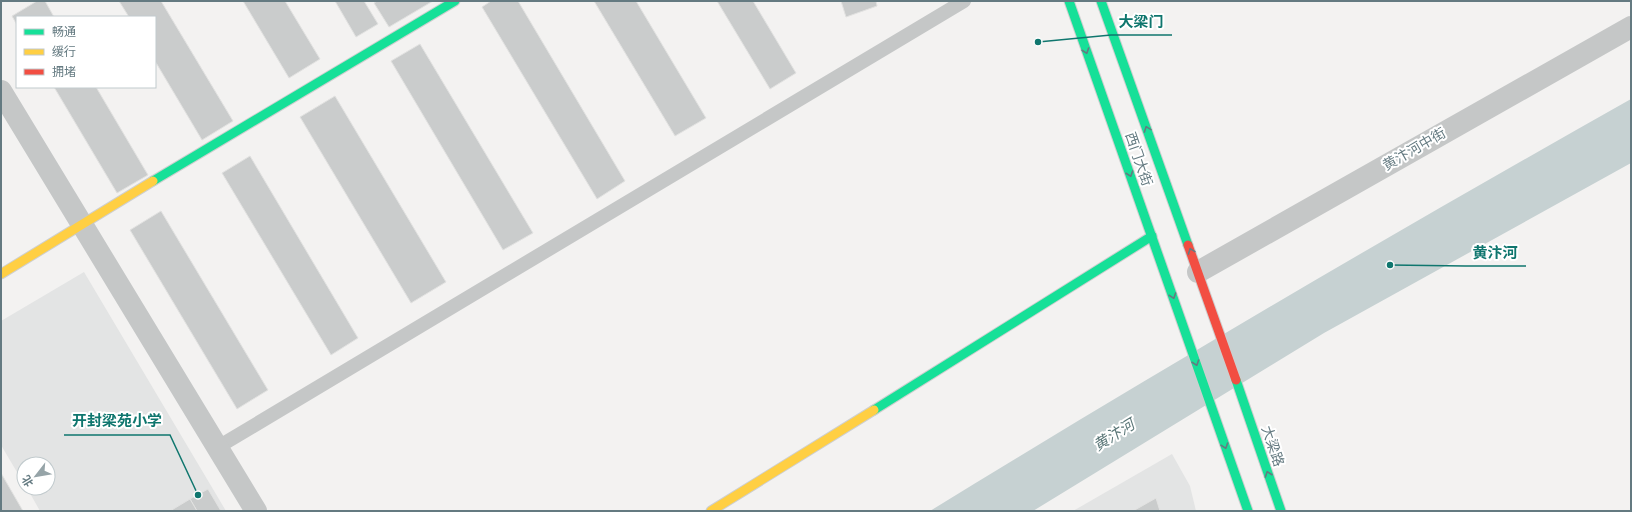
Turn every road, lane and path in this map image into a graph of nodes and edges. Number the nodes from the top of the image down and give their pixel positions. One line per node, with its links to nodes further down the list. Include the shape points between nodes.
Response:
1 (456, 1): 7 (main road)
2 (964, 1): 12 (lane)
3 (1069, 1): 8 (main road, 西门大街, one-way to 8)
4 (1103, 2): 9 (main road, 西门大街, one-way to 4)
5 (1631, 27): 9 (street, 黄汴河中街)
6 (1, 91): 7 (street)
7 (82, 223): 10 (main road); 12 (street)
8 (1152, 236): 14 (main road); 15 (main road, 西门大街, one-way to 15)
9 (1198, 272): 11 (main road, 西门大街)
10 (1, 274)
11 (1213, 314): 16 (main road, 大梁路, one-way to 11)
12 (218, 447): 13 (street)
13 (256, 511)
14 (711, 511)
15 (1248, 511)
16 (1281, 511)

